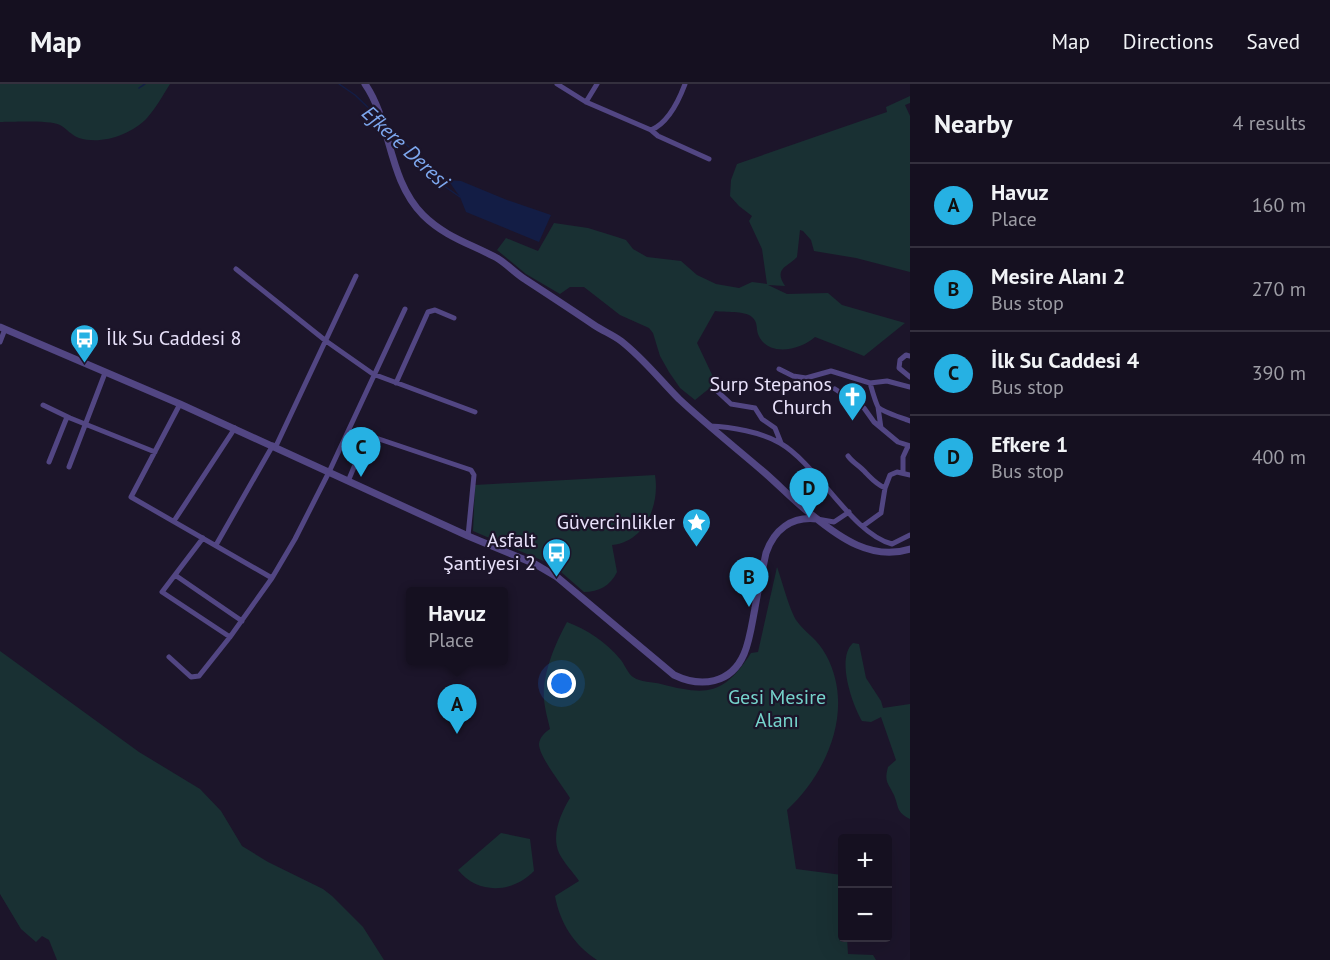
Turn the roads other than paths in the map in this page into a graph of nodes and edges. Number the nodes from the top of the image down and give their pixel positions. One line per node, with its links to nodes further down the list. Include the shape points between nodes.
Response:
1 (365, 84): 32 (street, via 394,165 422,214 444,234 498,259 620,340)
2 (557, 84): 5 (street)
3 (597, 84): 5 (street)
4 (685, 84): 6 (street, via 668,116)
5 (586, 102): 6 (street)
6 (651, 130): 7 (street)
7 (709, 159)
8 (236, 269): 13 (street)
9 (356, 276): 13 (street)
10 (405, 309): 18 (street)
11 (454, 318): 20 (street, via 435,310 428,312)
12 (3, 328): 14 (street); 17 (street)
13 (326, 341): 18 (street); 36 (street)
14 (0, 342)
15 (910, 356): 19 (street, via 900,360 899,368)
16 (779, 369): 21 (street, via 806,378 831,371)
17 (105, 373): 25 (street); 31 (street)
18 (374, 374): 20 (street); 42 (street)
19 (910, 377)
20 (396, 383): 28 (street)
21 (870, 383): 22 (street, via 886,381); 27 (street)
22 (910, 387)
23 (835, 389): 34 (street, via 864,408)
24 (717, 391): 35 (street, via 731,404 755,408 775,428)
25 (180, 404): 33 (street); 38 (street)
26 (44, 405): 29 (street)
27 (877, 406): 30 (street); 34 (street)
28 (475, 412)
29 (67, 417): 31 (street); 40 (street)
30 (910, 422)
31 (86, 423): 38 (street); 41 (street)
32 (709, 426): 35 (street); 48 (street)
33 (235, 428): 36 (street); 49 (street)
34 (881, 428): 37 (street)
35 (781, 444): 47 (street)
36 (274, 446): 42 (street); 54 (street)
37 (909, 446): 43 (street, via 903,457)
38 (155, 452): 49 (street, via 131,496)
39 (848, 456): 46 (street, via 873,483)
40 (49, 462)
41 (69, 467)
42 (329, 472): 45 (street); 57 (street)
43 (903, 473): 44 (street); 46 (street, via 890,475)
44 (910, 475)
45 (349, 479): 52 (street); 52 (street, via 365,441 373,437 471,470 474,476)
46 (885, 488): 50 (street, via 881,513)
47 (849, 512): 48 (street, via 834,522); 50 (street)
48 (817, 519): 52 (street, via 796,520 776,533 766,553 745,653 729,675 710,683 687,681 674,675 557,577); 55 (street, via 858,546 879,552)
49 (174, 521): 53 (street)
50 (863, 526): 51 (street, via 892,544)
51 (910, 535)
52 (468, 536)
53 (203, 538): 54 (street); 56 (street)
54 (216, 545): 57 (street)
55 (910, 549)
56 (175, 576): 58 (street); 59 (street, via 162,592)
57 (272, 578): 58 (street)
58 (242, 621): 59 (street)
59 (230, 637): 60 (street, via 197,678)
60 (169, 657)

